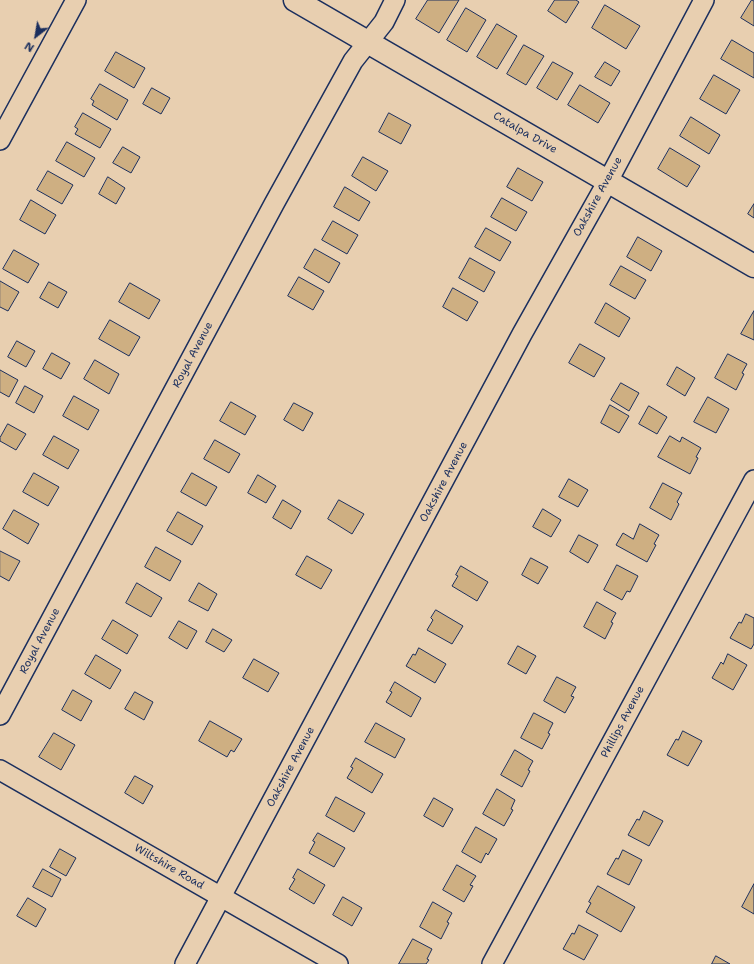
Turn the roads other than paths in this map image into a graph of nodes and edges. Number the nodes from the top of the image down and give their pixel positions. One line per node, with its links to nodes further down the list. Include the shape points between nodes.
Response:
1 (76, 0): 6 (street)
2 (295, 0): 5 (street, Catalpa Drive)
3 (395, 0): 5 (street, Royal Avenue, via 384,22)
4 (704, 0): 7 (street, Oakshire Avenue)
5 (368, 42): 7 (street, Catalpa Drive); 10 (street, Royal Avenue, via 353,61 282,190)
6 (0, 140)
7 (608, 181): 8 (street, Catalpa Drive); 12 (street, Oakshire Avenue, via 522,334)
8 (754, 266)
9 (754, 480): 15 (street, Phillips Avenue)
10 (0, 716)
11 (0, 770): 12 (street, Wiltshire Road)
12 (221, 897): 13 (street, Oakshire Avenue); 14 (street, Wiltshire Road)
13 (185, 964)
14 (338, 964)
15 (492, 964)

